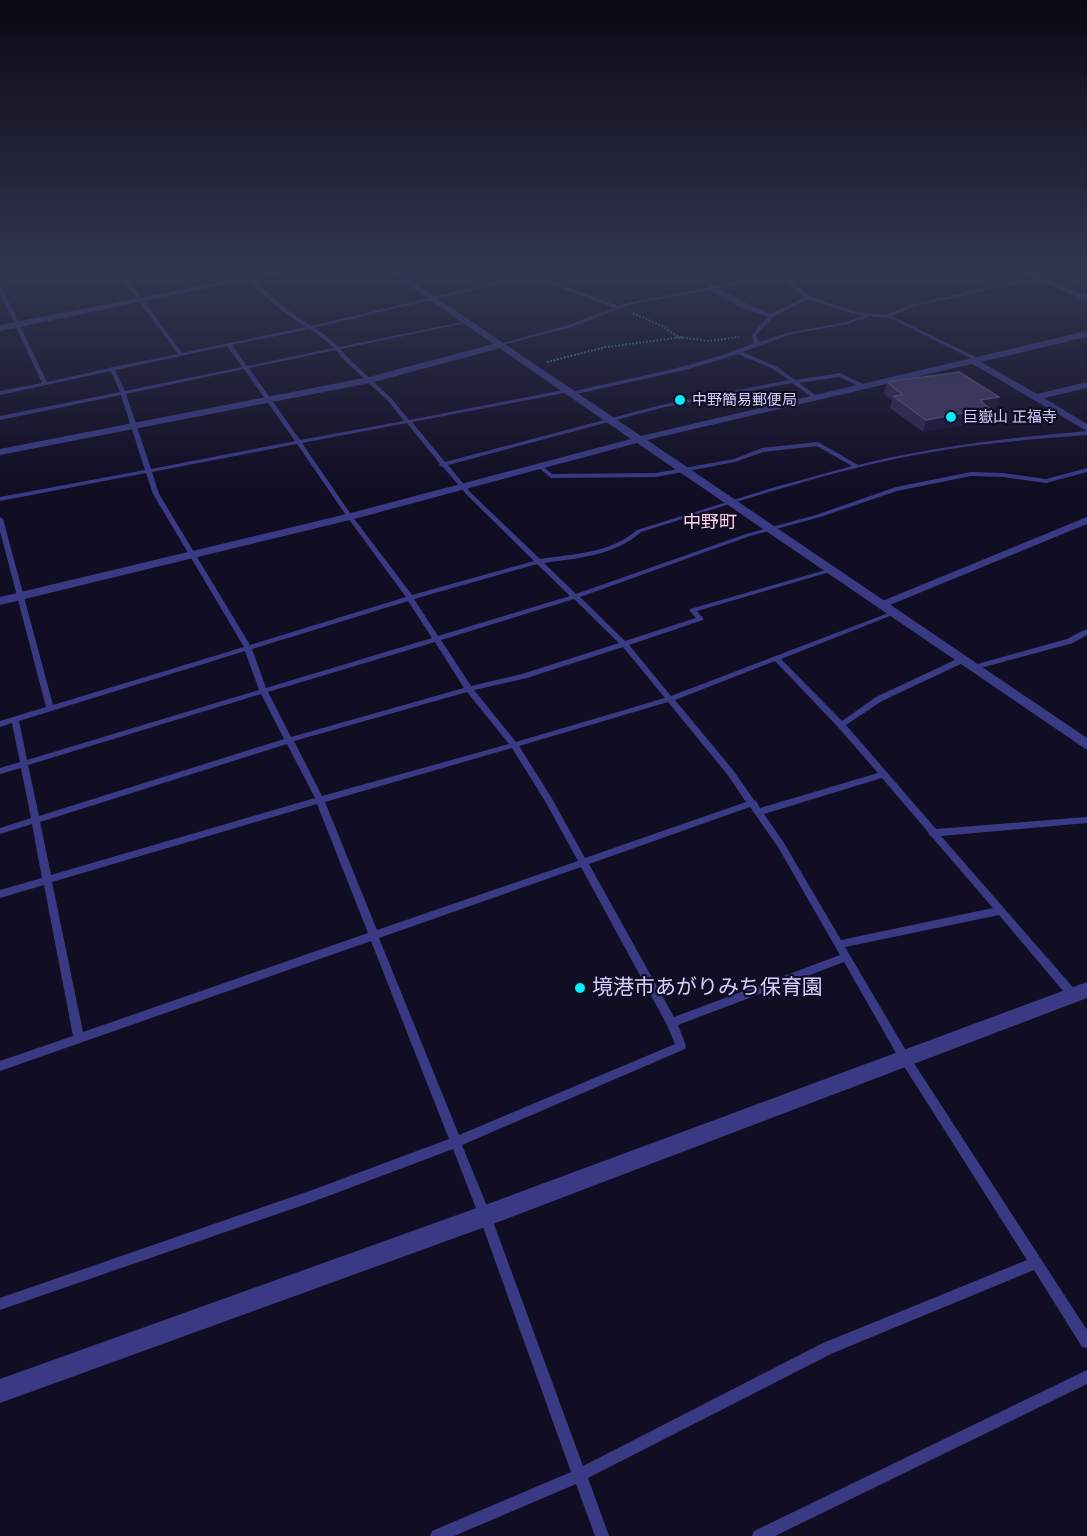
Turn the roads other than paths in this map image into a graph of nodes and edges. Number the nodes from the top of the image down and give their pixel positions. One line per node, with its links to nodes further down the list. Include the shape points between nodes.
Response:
1 (25, 341): 23 (lane)
2 (170, 341): 17 (lane)
3 (244, 341): 12 (lane)
4 (330, 341): 15 (lane)
5 (370, 341): 15 (lane)
6 (494, 341): 14 (street)
7 (517, 341): 14 (lane)
8 (757, 341): 13 (lane)
9 (768, 341): 13 (lane)
10 (935, 341): 18 (lane)
11 (1060, 341): 18 (street)
12 (228, 344): 17 (lane); 19 (lane)
13 (758, 344): 16 (lane)
14 (501, 345): 21 (street); 27 (street)
15 (338, 347): 19 (lane); 21 (lane)
16 (739, 352): 22 (lane, via 767,363); 27 (lane)
17 (180, 354): 20 (lane)
18 (976, 361): 25 (street); 30 (street)
19 (244, 366): 26 (lane); 31 (lane)
20 (112, 368): 23 (lane); 26 (lane)
21 (370, 380): 31 (street); 34 (lane)
22 (793, 381): 25 (lane, via 840,375); 29 (lane); 33 (lane)
23 (45, 383): 28 (lane)
24 (1087, 385): 30 (street)
25 (865, 387): 29 (street)
26 (123, 392): 32 (lane); 35 (lane)
27 (570, 392): 33 (street); 34 (lane)
28 (0, 393)
29 (816, 398): 37 (street)
30 (1034, 398): 36 (street)
31 (270, 400): 35 (street); 38 (lane)
32 (0, 418)
33 (612, 420): 37 (street); 40 (lane)
34 (405, 421): 38 (lane); 40 (lane)
35 (134, 427): 39 (street); 44 (lane)
36 (1087, 430): 42 (lane, via 910,454)
37 (641, 440): 41 (street); 43 (street)
38 (300, 441): 44 (lane); 49 (lane)
39 (0, 452)
40 (442, 465): 46 (lane)
41 (541, 466): 43 (lane, via 551,476 609,477 656,476); 46 (street)
42 (858, 467): 43 (lane, via 818,444 762,450 721,463); 48 (lane)
43 (683, 468): 48 (street)
44 (148, 470): 47 (lane); 53 (lane, via 156,494)
45 (1087, 470): 52 (lane, via 1046,481 986,473 964,475 896,489)
46 (462, 488): 49 (street); 54 (lane)
47 (0, 499)
48 (732, 503): 52 (street); 54 (lane, via 639,531 629,540 600,552)
49 (350, 516): 53 (street); 58 (lane)
50 (0, 519): 56 (lane)
51 (1087, 520): 60 (street)
52 (769, 528): 55 (street); 57 (lane)
53 (194, 554): 56 (street); 65 (lane)
54 (537, 562): 57 (lane); 58 (lane)
55 (831, 570): 60 (street); 64 (lane, via 692,610 701,619)
56 (20, 596): 59 (street); 72 (lane)
57 (577, 596): 63 (lane); 64 (lane)
58 (410, 598): 63 (lane); 65 (lane)
59 (0, 601)
60 (881, 604): 61 (street)
61 (893, 613): 66 (lane); 67 (street)
62 (1087, 632): 68 (lane, via 1070,641)
63 (437, 638): 69 (lane); 70 (lane)
64 (625, 645): 69 (lane); 71 (lane)
65 (248, 648): 70 (lane); 72 (lane)
66 (776, 658): 71 (lane); 75 (lane)
67 (962, 660): 68 (street); 75 (lane, via 879,699)
68 (973, 668): 78 (street)
69 (469, 689): 76 (lane); 77 (lane)
70 (264, 692): 76 (lane); 79 (lane)
71 (671, 699): 77 (lane); 83 (lane)
72 (50, 709): 73 (lane)
73 (15, 719): 74 (lane); 79 (lane)
74 (0, 724)
75 (841, 724): 81 (lane)
76 (289, 740): 82 (lane); 86 (lane)
77 (514, 745): 82 (lane); 89 (lane)
78 (1087, 745)
79 (22, 764): 80 (lane); 86 (lane)
80 (0, 771)
81 (882, 775): 84 (lane); 88 (lane)
82 (320, 800): 90 (lane); 93 (lane)
83 (753, 803): 84 (lane); 89 (lane)
84 (759, 812): 94 (lane)
85 (1087, 820): 88 (lane)
86 (34, 821): 87 (lane); 90 (lane)
87 (0, 831)
88 (932, 833): 92 (lane)
89 (584, 863): 93 (lane); 97 (lane)
90 (48, 880): 91 (lane); 98 (lane)
91 (0, 894)
92 (999, 911): 94 (lane); 96 (lane)
93 (375, 935): 98 (lane); 101 (lane)
94 (839, 944): 95 (lane)
95 (847, 957): 97 (lane); 99 (lane)
96 (1080, 992): 99 (street)
97 (672, 1023): 101 (lane, via 681,1046)
98 (79, 1037): 100 (lane)
99 (904, 1057): 102 (street); 103 (lane)
100 (0, 1066)
101 (456, 1142): 102 (lane); 104 (lane)
102 (484, 1215): 107 (street); 108 (lane)
103 (1035, 1263): 105 (lane); 108 (lane, via 828,1348)
104 (0, 1304)
105 (1086, 1339)
106 (1087, 1377): 111 (lane)
107 (0, 1391)
108 (580, 1475): 109 (lane); 110 (lane)
109 (437, 1536)
110 (602, 1536)
111 (759, 1536)

